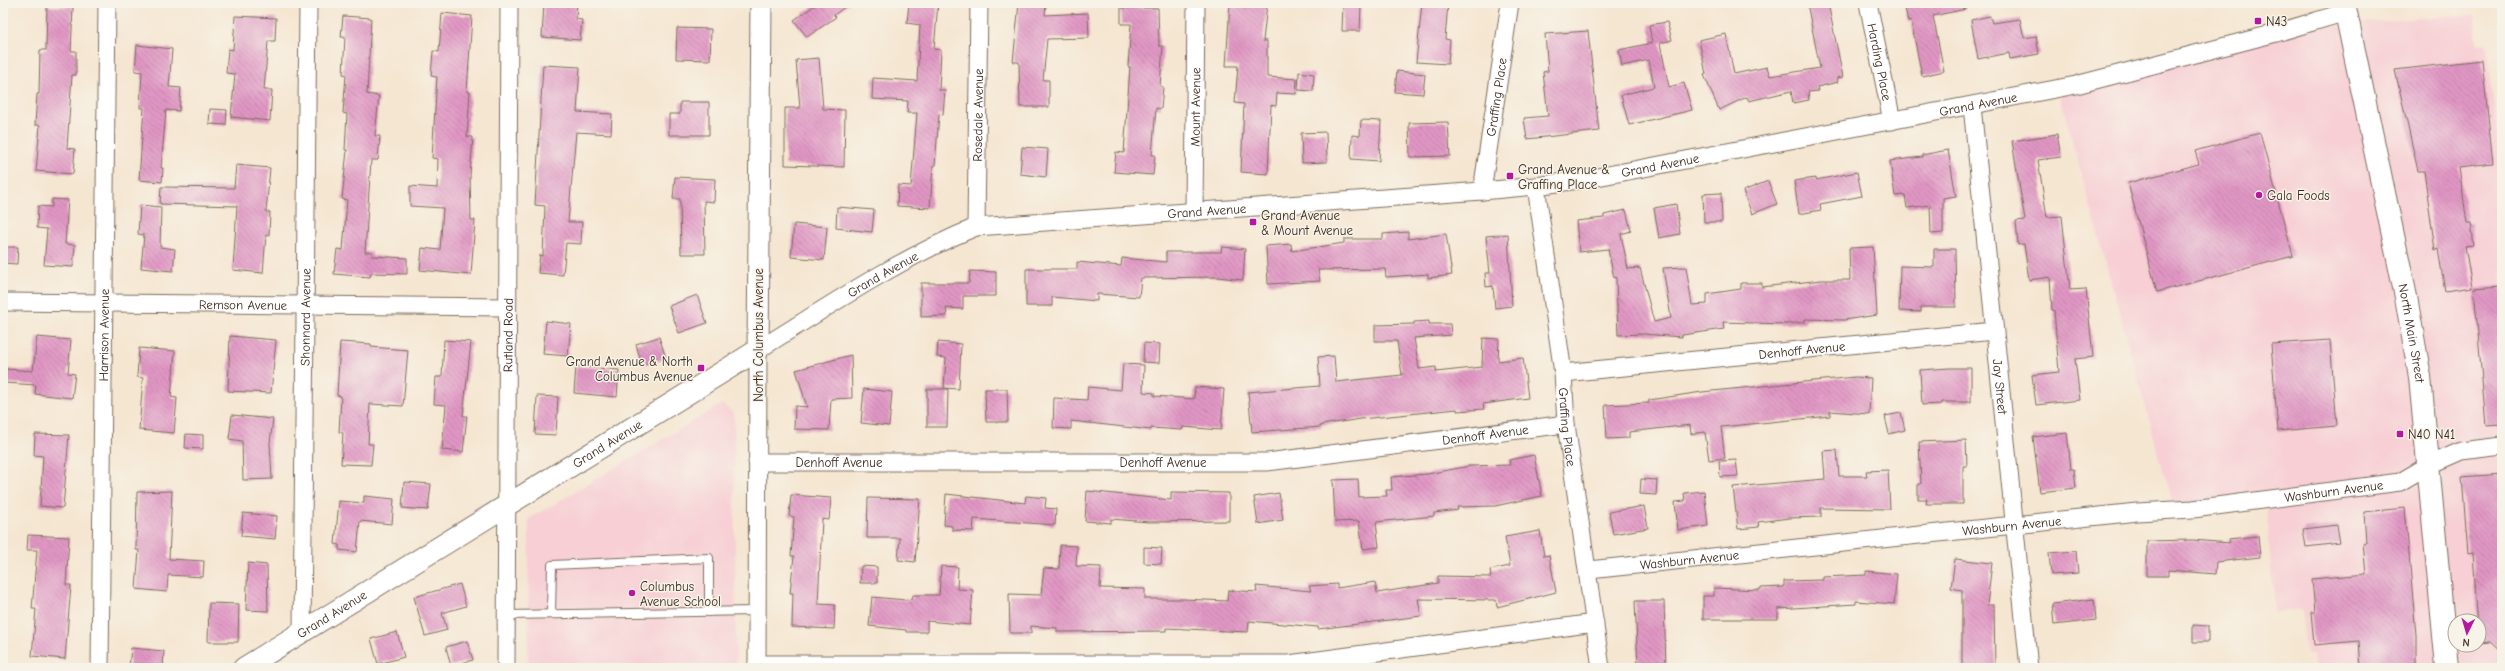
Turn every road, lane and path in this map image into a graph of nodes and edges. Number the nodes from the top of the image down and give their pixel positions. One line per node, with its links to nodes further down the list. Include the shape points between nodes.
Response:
1 (107, 3): 17 (street, Harrison Avenue)
2 (308, 3): 18 (street, Shonnard Avenue)
3 (509, 3): 19 (street, Rutland Road)
4 (761, 3): 21 (street, North Columbus Avenue)
5 (979, 3): 15 (street, Rosedale Avenue)
6 (1196, 3): 14 (street, Mount Avenue)
7 (1510, 3): 13 (street, Graffing Place)
8 (1868, 3): 11 (street, Harding Place)
9 (2345, 8): 10 (street, Grand Avenue, via 2276,34 2076,85); 26 (main road, North Main Street, via 2406,297 2420,377)
10 (1972, 106): 11 (street, Grand Avenue); 20 (street, Jay Street)
11 (1892, 121): 12 (street, Grand Avenue)
12 (1536, 186): 13 (street, Grand Avenue); 22 (street, Graffing Place)
13 (1482, 191): 14 (street, Grand Avenue)
14 (1194, 212): 15 (street, Grand Avenue)
15 (976, 227): 21 (street, Grand Avenue, via 898,263)
16 (3, 302): 17 (street, Remson Avenue)
17 (104, 304): 18 (street, Remson Avenue); 37 (street, Harrison Avenue)
18 (305, 306): 19 (street, Remson Avenue); 35 (street, Shonnard Avenue)
19 (507, 307): 27 (street, Rutland Road)
20 (1994, 331): 22 (street, Denhoff Avenue); 28 (street, Jay Street)
21 (758, 350): 25 (street, North Columbus Avenue); 27 (street, Grand Avenue)
22 (1563, 373): 23 (street, Graffing Place)
23 (1566, 424): 25 (street, Denhoff Avenue, via 1267,462); 29 (street, Graffing Place)
24 (2502, 446): 26 (street, Washburn Avenue, via 2461,451)
25 (757, 462): 30 (street, North Columbus Avenue)
26 (2429, 465): 28 (street, Washburn Avenue, via 2400,482 2193,509 2137,512); 42 (main road, North Main Street)
27 (506, 505): 33 (street, Rutland Road); 35 (street, Grand Avenue)
28 (2014, 526): 29 (street, Washburn Avenue); 41 (street, Jay Street)
29 (1589, 570): 34 (street, Graffing Place)
30 (757, 611): 31 (lane); 36 (street, North Columbus Avenue)
31 (709, 612): 32 (lane); 32 (lane, via 709,558 552,565)
32 (551, 614): 33 (lane)
33 (506, 615): 39 (street, Rutland Road)
34 (1596, 623): 36 (street, via 1289,664); 40 (street, Graffing Place)
35 (302, 632): 38 (street, Grand Avenue)
36 (757, 666)
37 (100, 668)
38 (244, 668)
39 (506, 668)
40 (1601, 668)
41 (2029, 668)
42 (2447, 668)

